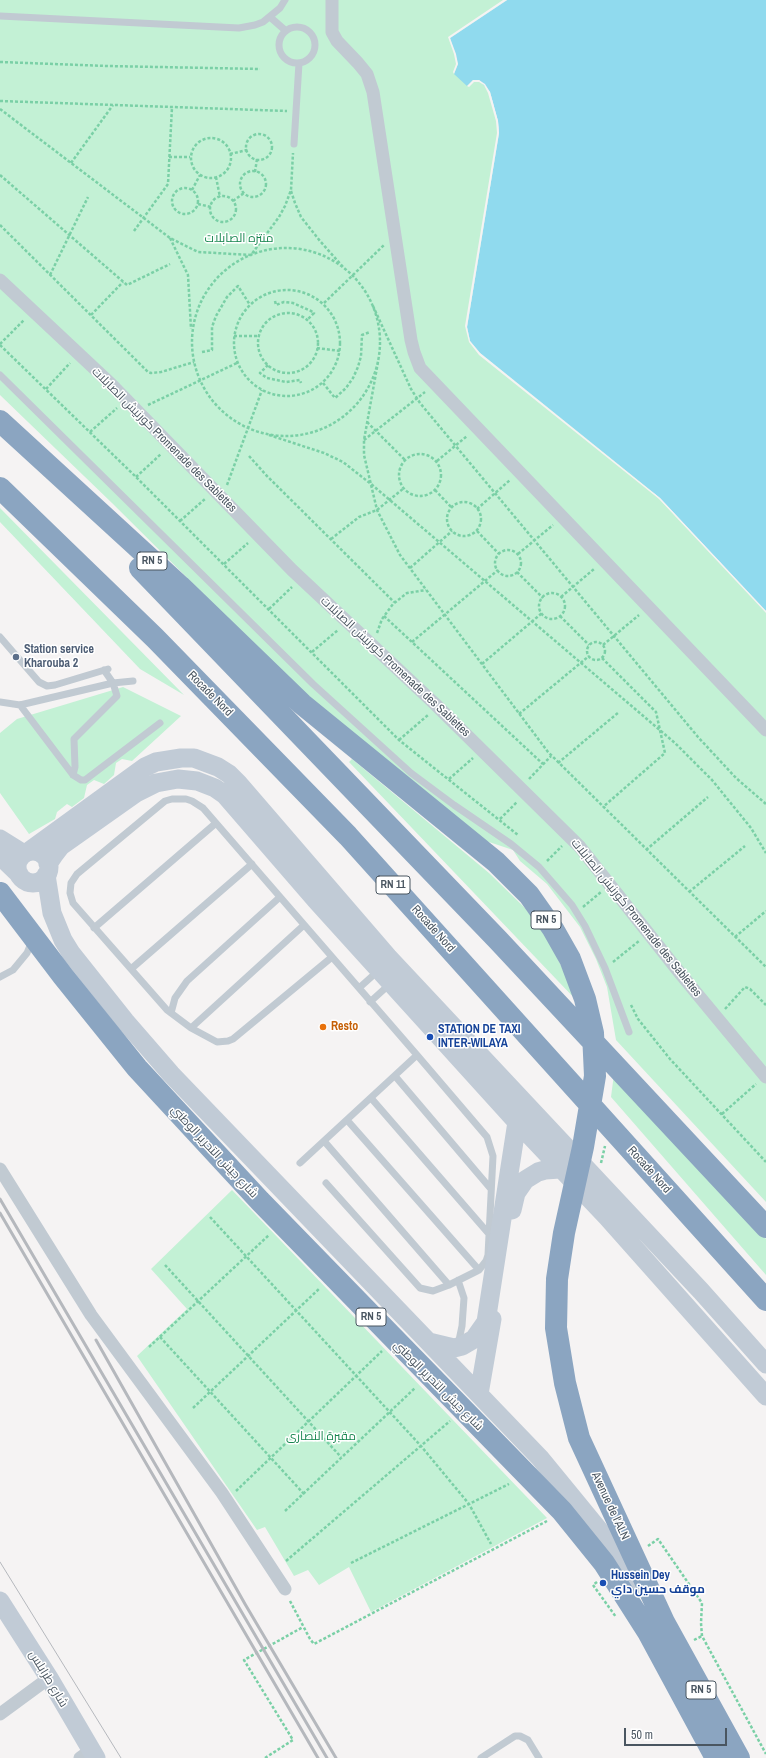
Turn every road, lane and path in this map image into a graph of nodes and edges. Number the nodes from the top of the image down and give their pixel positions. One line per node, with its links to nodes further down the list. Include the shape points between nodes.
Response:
1 (285, 0): 4 (lane)
2 (332, 0): 36 (street, via 332,32 367,74 373,92)
3 (0, 16): 4 (lane, via 239,28 255,25)
4 (270, 17): 5 (lane)
5 (286, 31): 7 (lane, via 280,41 281,54 286,59); 7 (lane, via 301,27 315,39 311,58)
6 (0, 62): 8 (path)
7 (299, 63): 13 (lane)
8 (260, 69)
9 (0, 101): 10 (path)
10 (114, 105): 11 (path); 20 (path)
11 (172, 107): 13 (path); 17 (path)
12 (0, 110): 20 (path)
13 (296, 112): 14 (lane)
14 (294, 144): 26 (path)
15 (247, 150): 16 (path); 19 (path); 19 (path, via 248,142 254,136 262,135 269,138 272,146 270,154 263,159)
16 (230, 154): 18 (path, via 222,142 210,138 198,142); 24 (path, via 229,166)
17 (169, 157): 18 (path); 33 (path, via 168,184)
18 (190, 157): 23 (path, via 192,165)
19 (257, 159): 21 (path)
20 (71, 163): 33 (path)
21 (255, 172): 27 (path, via 247,173 242,179 241,187); 27 (path, via 265,180 264,191 253,197)
22 (0, 175): 37 (path)
23 (200, 175): 24 (path, via 206,178); 25 (path)
24 (216, 177): 29 (path)
25 (192, 190): 31 (path, via 197,196); 31 (path, via 183,189 176,192 173,204 178,211 185,214 193,211)
26 (291, 190): 39 (path, via 279,217); 42 (path, via 301,217)
27 (244, 193): 30 (path)
28 (88, 197): 37 (path)
29 (220, 197): 30 (path); 32 (path, via 214,200)
30 (233, 201): 32 (path, via 236,212 227,221 215,219)
31 (198, 204): 32 (path)
32 (211, 207)
33 (143, 218): 35 (path); 38 (path)
34 (0, 225): 41 (path)
35 (134, 231)
36 (395, 234): 42 (path); 69 (street, via 414,352 420,368)
37 (69, 235): 41 (path); 44 (path)
38 (170, 238): 39 (path, via 198,252); 56 (path, via 188,275)
39 (251, 255): 42 (path, via 282,248 301,249 319,254 336,263); 56 (path, via 229,267 215,279 205,294 192,328)
40 (170, 264): 44 (path, via 127,285)
41 (50, 275): 50 (path)
42 (352, 276): 46 (path); 48 (path, via 364,289)
43 (0, 280): 49 (street, كورنيش الصابلات Promenade des Sablettes)
44 (123, 282): 50 (path)
45 (275, 301): 51 (path, via 276,305 284,302 293,303 314,313)
46 (324, 303): 47 (path, via 310,294 293,289 276,290 260,296); 59 (path, via 335,318 341,335)
47 (250, 305): 53 (path, via 238,322); 58 (path, via 238,286 227,297 216,316 212,327 212,350)
48 (373, 306): 63 (path, via 380,343); 72 (path)
49 (32, 311): 55 (path); 60 (street, كورنيش الصابلات Promenade des Sablettes)
50 (91, 315): 61 (path, via 151,373)
51 (307, 320): 54 (path, via 299,315 280,313 264,323); 57 (path, via 317,335)
52 (370, 332): 68 (path, via 362,335 358,368 346,388 334,398)
53 (234, 336): 54 (path); 62 (path)
54 (258, 336): 64 (path, via 259,352)
55 (0, 344): 70 (path)
56 (191, 346): 61 (path)
57 (317, 348): 59 (path); 64 (path, via 310,363 301,370 281,372)
58 (202, 352)
59 (340, 352): 68 (path, via 334,371)
60 (79, 354): 70 (path); 73 (street, كورنيش الصابلات Promenade des Sablettes)
61 (194, 362): 66 (path)
62 (237, 362): 66 (path); 71 (path, via 242,372)
63 (378, 362): 76 (path); 82 (path, via 373,379 364,395 353,409 338,421 323,430 305,435)
64 (268, 365): 67 (path, via 260,373 268,378 286,382 300,380)
65 (0, 375): 204 (lane, via 313,684 411,773 539,867 572,905 586,926)
66 (199, 380): 74 (path); 78 (path, via 221,411)
67 (301, 383)
68 (323, 383): 71 (path, via 306,394 288,397 269,394)
69 (435, 384): 72 (path); 79 (street)
70 (46, 389): 81 (path)
71 (262, 390): 78 (path)
72 (417, 398): 80 (path); 85 (path)
73 (126, 400): 81 (path); 84 (street, كورنيش الصابلات Promenade des Sablettes)
74 (151, 403)
75 (0, 421): 265 (highway, Avenue de l'ALN / RN 5, via 180,586 302,704 496,862 529,895 570,958 585,999 591,1026 595,1076 564,1233 557,1279 556,1328 565,1383 579,1438)
76 (367, 421): 80 (path); 83 (path)
77 (0, 427): 220 (highway, via 169,598 498,940)
78 (248, 428): 82 (path); 91 (path)
79 (477, 428): 85 (path); 89 (street)
80 (376, 430): 83 (path); 87 (path)
81 (90, 432): 90 (path)
82 (269, 435): 92 (path, via 343,462)
83 (364, 440): 92 (path, via 364,455)
84 (170, 445): 90 (path); 95 (street, كورنيش الصابلات Promenade des Sablettes)
85 (456, 446): 88 (path); 97 (path)
86 (249, 456): 107 (path)
87 (405, 460): 88 (path, via 419,453 428,454); 94 (path, via 398,475)
88 (437, 461): 96 (path, via 442,480)
89 (519, 473): 97 (path); 102 (street)
90 (136, 477): 103 (path)
91 (228, 484)
92 (371, 484): 98 (path); 101 (path)
93 (0, 488): 229 (highway, Rocade Nord / RN 11, via 155,638 348,836)
94 (404, 488): 96 (path, via 418,496 426,496); 98 (path)
95 (214, 490): 103 (path); 106 (street, كورنيش الصابلات Promenade des Sablettes)
96 (435, 490): 99 (path)
97 (495, 493): 100 (path); 108 (path)
98 (390, 500): 101 (path); 109 (path)
99 (452, 508): 100 (path, via 466,502); 104 (path, via 447,518)
100 (478, 509): 105 (path, via 481,523)
101 (378, 510): 107 (path, via 359,517); 114 (path, via 392,542)
102 (562, 517): 108 (path); 112 (street)
103 (180, 520): 113 (path)
104 (452, 531): 105 (path, via 465,537); 109 (path)
105 (476, 531): 110 (path)
106 (258, 535): 113 (path); 117 (street, كورنيش الصابلات Promenade des Sablettes)
107 (331, 539): 123 (path)
108 (534, 541): 111 (path); 119 (path)
109 (439, 542): 114 (path); 118 (path)
110 (499, 554): 111 (path, via 512,550); 115 (path, via 495,562)
111 (518, 554): 116 (path, via 521,564)
112 (604, 561): 119 (path); 124 (street)
113 (224, 564): 125 (path)
114 (410, 568): 120 (path)
115 (498, 570): 116 (path, via 505,575); 118 (path)
116 (517, 572): 122 (path)
117 (302, 579): 125 (path); 131 (street, كورنيش الصابلات Promenade des Sablettes)
118 (485, 581): 127 (path); 130 (path)
119 (573, 588): 121 (path); 132 (path)
120 (426, 590): 123 (path, via 407,594); 127 (path)
121 (561, 597): 122 (path, via 550,594); 129 (path, via 565,602 565,608)
122 (543, 598): 126 (path, via 539,606)
123 (394, 602): 128 (path)
124 (648, 608): 132 (path); 151 (street)
125 (268, 609): 138 (path)
126 (542, 613): 129 (path, via 551,619); 130 (path)
127 (445, 614): 134 (path); 142 (path)
128 (384, 616): 134 (path); 137 (path)
129 (560, 616): 135 (path)
130 (532, 621): 141 (path); 142 (path)
131 (348, 622): 137 (street, كورنيش الصابلات Promenade des Sablettes); 138 (path)
132 (613, 636): 136 (path); 162 (path, via 698,737 736,778)
133 (0, 637): 144 (lane, via 39,682 47,686 106,669)
134 (412, 642): 157 (path)
135 (589, 645): 136 (path, via 599,642); 139 (path)
136 (603, 645): 140 (path, via 605,654)
137 (375, 648): 147 (street, كورنيش الصابلات Promenade des Sablettes)
138 (312, 652): 153 (path)
139 (589, 656): 140 (path, via 593,659); 141 (path)
140 (602, 658): 152 (path, via 656,712)
141 (580, 663): 149 (path); 152 (path)
142 (482, 664): 149 (path)
143 (133, 680): 144 (lane)
144 (113, 683): 146 (lane); 158 (lane, via 117,693 115,699 74,739)
145 (0, 702): 146 (lane)
146 (20, 705): 158 (lane)
147 (438, 707): 153 (path); 154 (street, كورنيش الصابلات Promenade des Sablettes)
148 (618, 712): 156 (path)
149 (519, 714): 155 (path)
150 (160, 723): 158 (lane, via 85,780 78,780)
151 (766, 730)
152 (660, 731): 163 (path, via 665,752); 172 (path, via 712,780 751,828)
153 (400, 740): 159 (path)
154 (482, 750): 159 (path); 160 (street, كورنيش الصابلات Promenade des Sablettes)
155 (551, 756): 156 (path); 157 (path)
156 (557, 763): 163 (path)
157 (543, 764): 160 (path)
158 (73, 775)
159 (449, 779): 164 (path)
160 (527, 787): 164 (path); 166 (street, كورنيش الصابلات Promenade des Sablettes)
161 (708, 797): 170 (path)
162 (766, 804)
163 (603, 807): 170 (path)
164 (500, 819): 168 (path)
165 (216, 823): 176 (lane); 187 (lane); 187 (lane, via 203,808 192,801 180,798 165,801 77,874 70,888 71,898)
166 (571, 837): 175 (path); 180 (street, كورنيش الصابلات Promenade des Sablettes)
167 (0, 839): 171 (street)
168 (524, 840)
169 (745, 846): 181 (path)
170 (646, 850): 181 (path)
171 (26, 853): 178 (street, via 41,854 47,860); 179 (street, via 20,857 17,865); 238 (street, via 145,767 156,762 194,758 229,774 388,957)
172 (766, 853)
173 (0, 856): 179 (street)
174 (542, 858): 175 (path)
175 (546, 862): 177 (path)
176 (252, 864): 183 (lane); 194 (lane)
177 (551, 867)
178 (47, 870): 179 (street, via 42,879 32,883 27,882); 195 (street, via 54,854 62,846 147,787 167,780 197,781 225,794); 233 (street, via 52,913 63,940 125,1022 175,1078)
179 (19, 874)
180 (610, 884): 184 (path, via 582,908); 188 (street, كورنيش الصابلات Promenade des Sablettes)
181 (689, 892): 190 (path)
182 (0, 893): 189 (highway, شارع جيش التحرير الوطني / RN 5)
183 (280, 897): 186 (lane); 201 (lane, via 187,981 175,998)
184 (578, 902)
185 (766, 911): 190 (path)
186 (304, 925): 191 (lane); 203 (lane)
187 (94, 928): 194 (lane)
188 (649, 934): 192 (path); 202 (street, كورنيش الصابلات Promenade des Sablettes)
189 (34, 937): 196 (lane, via 27,953 13,970); 274 (highway, شارع جيش التحرير الوطني / RN 5, via 136,1068 201,1139 371,1318 562,1512 604,1563 648,1632)
190 (735, 937): 193 (path)
191 (332, 957): 197 (lane); 203 (lane, via 228,1042 218,1042)
192 (610, 964)
193 (766, 967)
194 (131, 969): 201 (lane)
195 (385, 976): 197 (lane); 199 (lane); 211 (street)
196 (0, 977)
197 (359, 988): 199 (lane)
198 (628, 998): 209 (path, via 638,1019 670,1059)
199 (370, 1002): 205 (lane)
200 (766, 1004): 202 (path, via 745,987)
201 (171, 1013): 203 (lane)
202 (717, 1017): 207 (street, كورنيش الصابلات Promenade des Sablettes)
203 (191, 1028)
204 (629, 1032)
205 (417, 1055): 206 (lane); 218 (lane, via 486,1137 493,1156)
206 (395, 1076): 208 (lane); 218 (lane)
207 (766, 1076): 209 (path)
208 (371, 1098): 210 (lane); 221 (lane)
209 (722, 1114): 213 (path)
210 (347, 1120): 212 (lane); 225 (lane)
211 (517, 1122): 216 (street); 235 (street, via 486,1322 474,1339)
212 (324, 1141): 214 (lane); 227 (lane)
213 (765, 1160)
214 (300, 1163)
215 (0, 1169): 263 (street, via 91,1315 222,1493)
216 (560, 1169): 242 (street, via 545,1170 531,1176 520,1186 513,1200); 243 (street, via 607,1217)
217 (326, 1183): 227 (lane, via 420,1288 433,1291)
218 (491, 1189): 221 (lane)
219 (210, 1217): 223 (path)
220 (766, 1227)
221 (489, 1234): 225 (lane, via 488,1255)
222 (269, 1235): 223 (path)
223 (246, 1256): 230 (path); 231 (path)
224 (164, 1265): 230 (path)
225 (479, 1270): 226 (lane)
226 (458, 1280): 227 (lane); 235 (lane, via 464,1298)
227 (449, 1285)
228 (320, 1288): 231 (path)
229 (766, 1300)
230 (198, 1301): 232 (path); 237 (path)
231 (296, 1311): 237 (path); 239 (path)
232 (160, 1336): 234 (path); 241 (path)
233 (430, 1342): 235 (street); 242 (street)
234 (149, 1347)
235 (458, 1347)
236 (382, 1351): 239 (path)
237 (248, 1356): 241 (path); 247 (path)
238 (766, 1364)
239 (357, 1376): 245 (path); 247 (path)
240 (414, 1388): 245 (path)
241 (210, 1392): 244 (path); 250 (path)
242 (479, 1394): 265 (street, via 540,1458 584,1511 617,1552)
243 (766, 1396)
244 (193, 1408)
245 (390, 1412): 248 (path); 249 (path)
246 (452, 1419): 248 (path)
247 (309, 1422): 249 (path); 250 (path)
248 (421, 1446): 254 (path); 259 (path)
249 (341, 1457): 253 (path)
250 (271, 1458): 252 (path); 253 (path)
251 (509, 1484): 254 (path)
252 (235, 1491)
253 (304, 1494): 255 (path)
254 (469, 1504): 257 (path); 260 (path)
255 (285, 1511)
256 (551, 1519): 266 (path, via 314,1644)
257 (491, 1544)
258 (647, 1547): 269 (path, via 658,1538 702,1602 702,1636)
259 (286, 1561)
260 (351, 1563)
261 (593, 1576): 262 (path)
262 (598, 1582)
263 (285, 1590): 266 (path)
264 (0, 1601): 267 (street, شارع طرابلس)
265 (664, 1622): 275 (highway, Avenue de l'ALN / RN 5)
266 (303, 1627): 271 (path, via 244,1660 293,1740)
267 (48, 1678): 268 (street); 270 (street, شارع طرابلس)
268 (0, 1714)
269 (766, 1754)
270 (89, 1755)
271 (265, 1758)
272 (481, 1758): 273 (lane, via 516,1736 525,1737)
273 (539, 1758)
274 (716, 1758)
275 (738, 1758)

